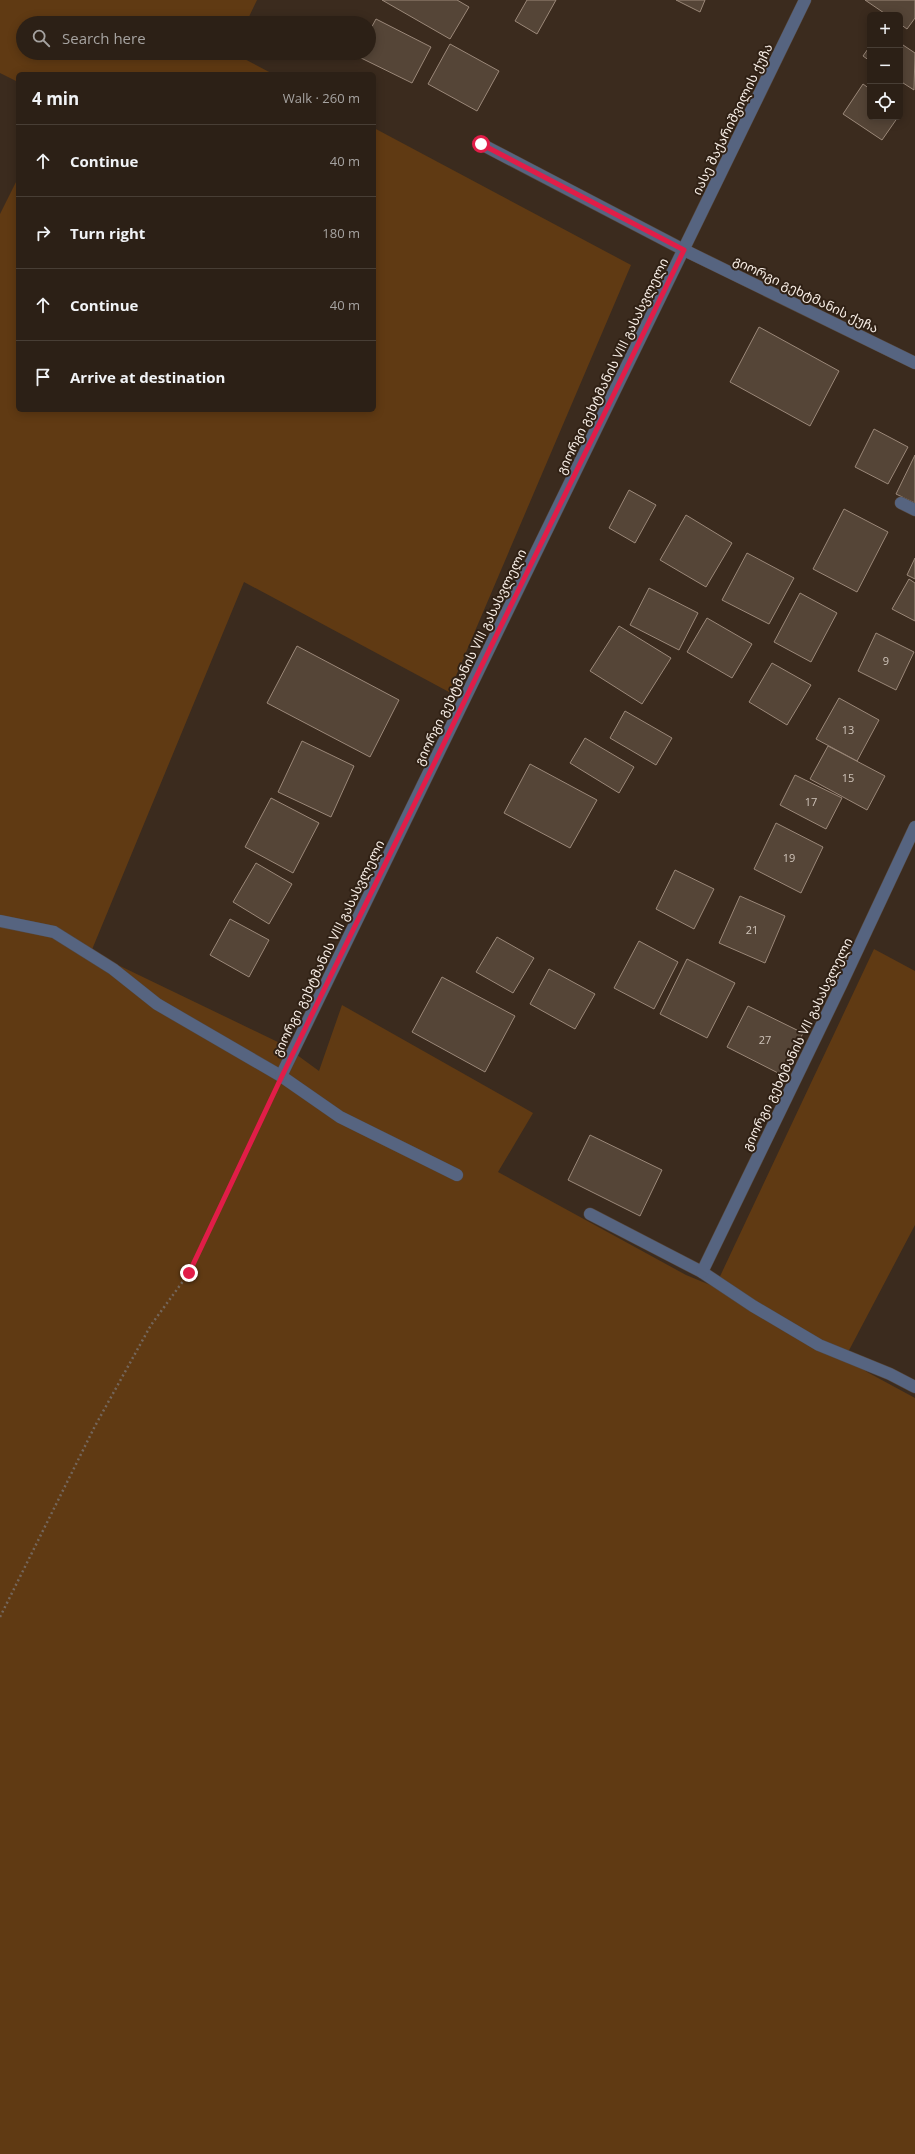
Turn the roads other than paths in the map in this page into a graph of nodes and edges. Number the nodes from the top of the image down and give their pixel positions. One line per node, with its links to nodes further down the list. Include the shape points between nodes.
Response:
1 (805, 0): 3 (street, იასე შაქარიშვილის ქუჩა)
2 (481, 144): 3 (street, გიორგი გეხტმანის ქუჩა)
3 (684, 250): 4 (street, გიორგი გეხტმანის ქუჩა); 9 (street, გიორგი გეხტმანის VIII გასასვლელი)
4 (915, 363)
5 (901, 502): 6 (street)
6 (915, 510)
7 (915, 827): 12 (street, გიორგი გეხტმანის VII გასასვლელი, via 842,985)
8 (0, 922): 9 (street, via 54,932 113,969 157,1004)
9 (282, 1076): 10 (street, via 340,1117)
10 (457, 1175)
11 (590, 1214): 12 (street)
12 (702, 1272): 13 (street, via 818,1345)
13 (915, 1387)

